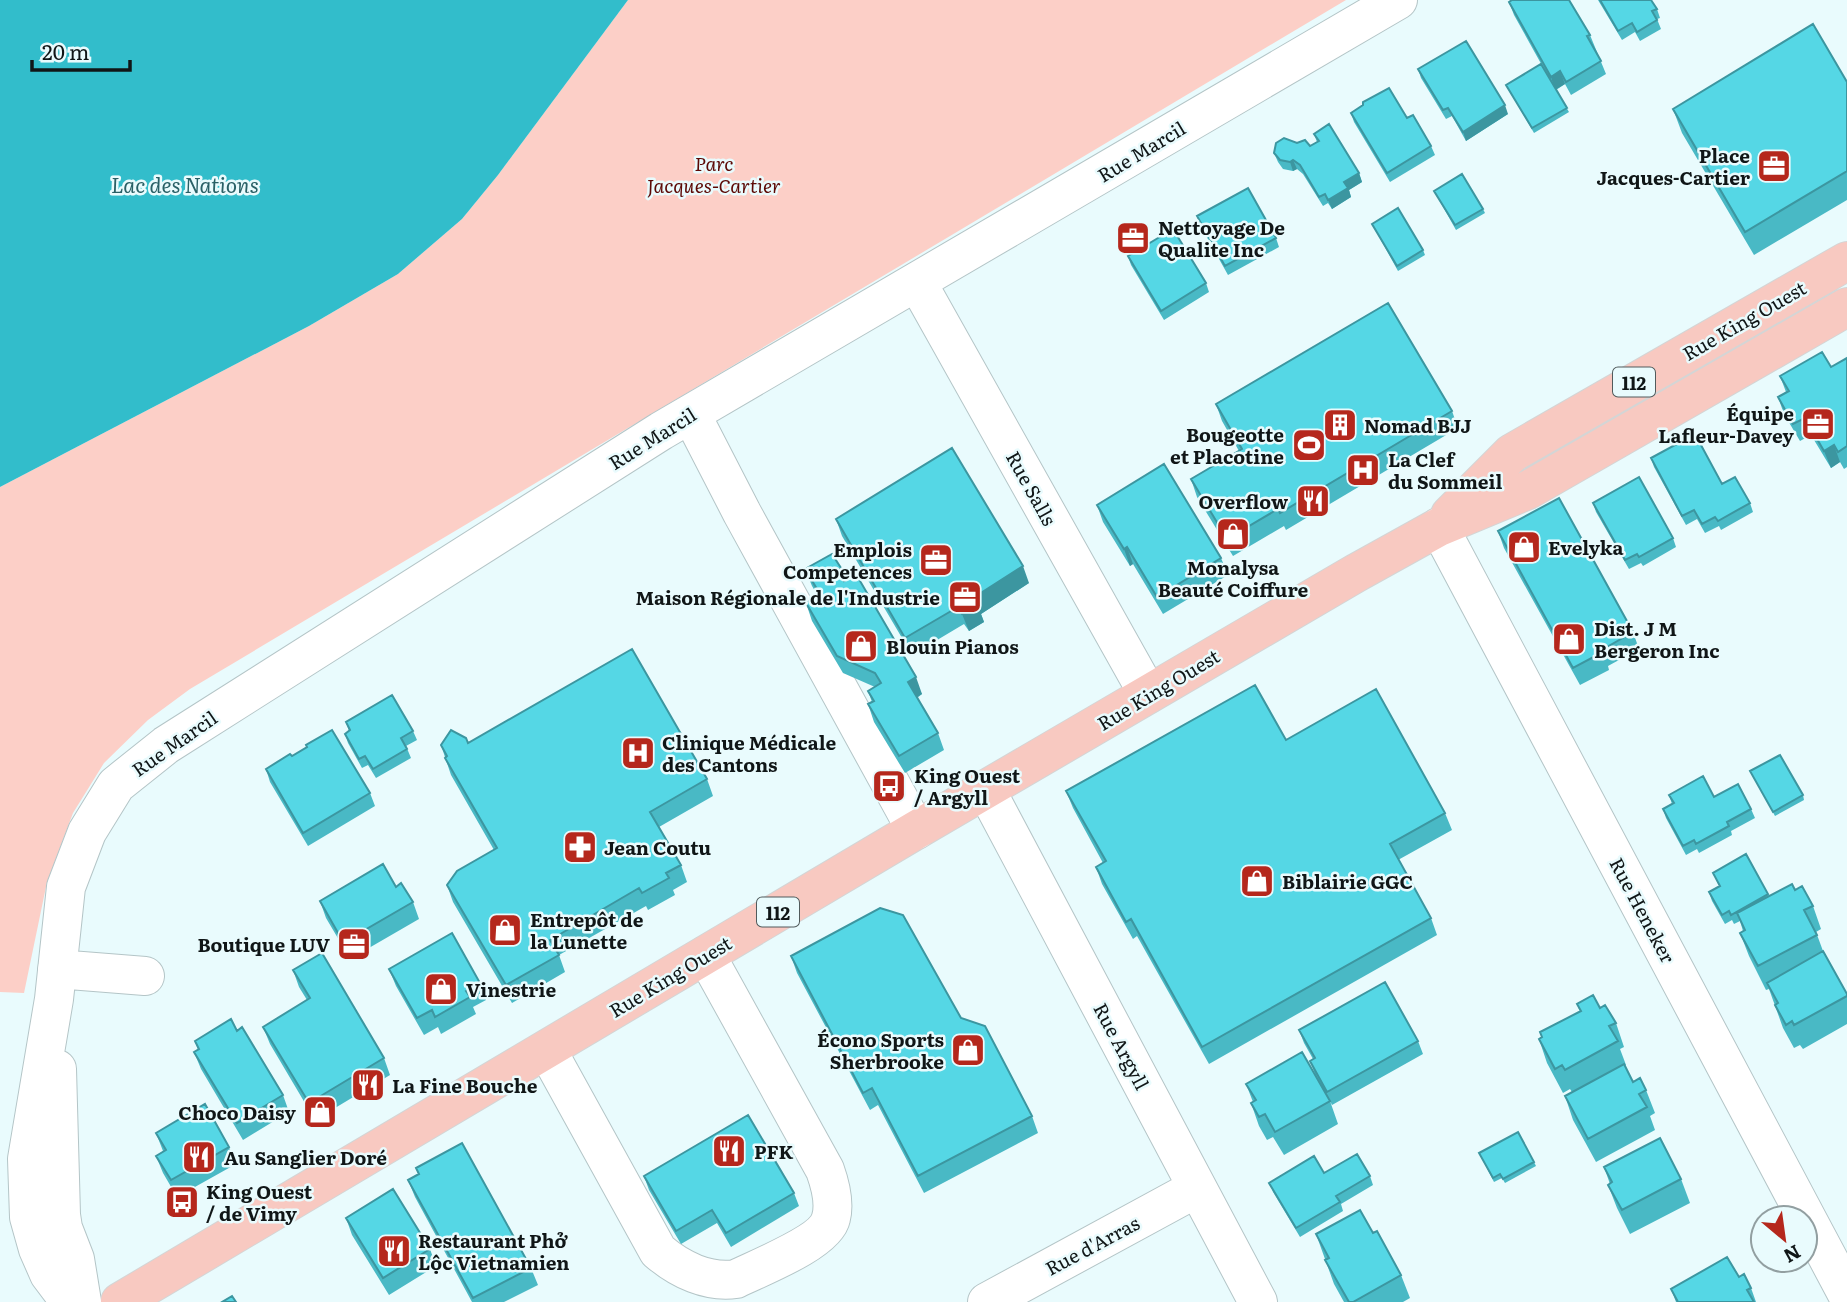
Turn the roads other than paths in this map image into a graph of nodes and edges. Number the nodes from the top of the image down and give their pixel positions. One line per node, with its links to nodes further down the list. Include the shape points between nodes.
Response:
1 (1398, 0): 3 (street, Rue Marcil)
2 (1847, 261): 6 (main road, Rue King Ouest / 112, via 1512,453)
3 (917, 282): 5 (street, Rue Marcil); 7 (street, Rue Salls)
4 (1847, 307): 6 (main road, Rue King Ouest / 112, via 1528,489)
5 (691, 414): 9 (street); 12 (street, Rue Marcil, via 166,745 116,785 87,832 66,887)
6 (1439, 527): 7 (main road, Rue King Ouest / 112); 16 (street, Rue Heneker)
7 (1148, 694): 8 (main road, Rue King Ouest / 112)
8 (986, 790): 9 (main road, Rue King Ouest / 112); 14 (street, Rue Argyll)
9 (916, 830): 10 (main road, Rue King Ouest / 112)
10 (706, 955): 13 (main road, Rue King Ouest / 112); 13 (street, via 825,1170 831,1186 831,1219 813,1240 737,1279 722,1281 669,1261 658,1251)
11 (145, 976): 12 (street)
12 (55, 984): 15 (street, Rue Marcil); 18 (street, Rue Marcil, via 61,1215)
13 (547, 1050): 19 (main road, Rue King Ouest / 112)
14 (1197, 1188): 20 (street, Rue d'Arras); 21 (street, Rue Argyll)
15 (15, 1218): 17 (street, Rue Marcil)
16 (1847, 1294)
17 (70, 1302)
18 (82, 1302)
19 (120, 1302)
20 (987, 1302)
21 (1258, 1302)

